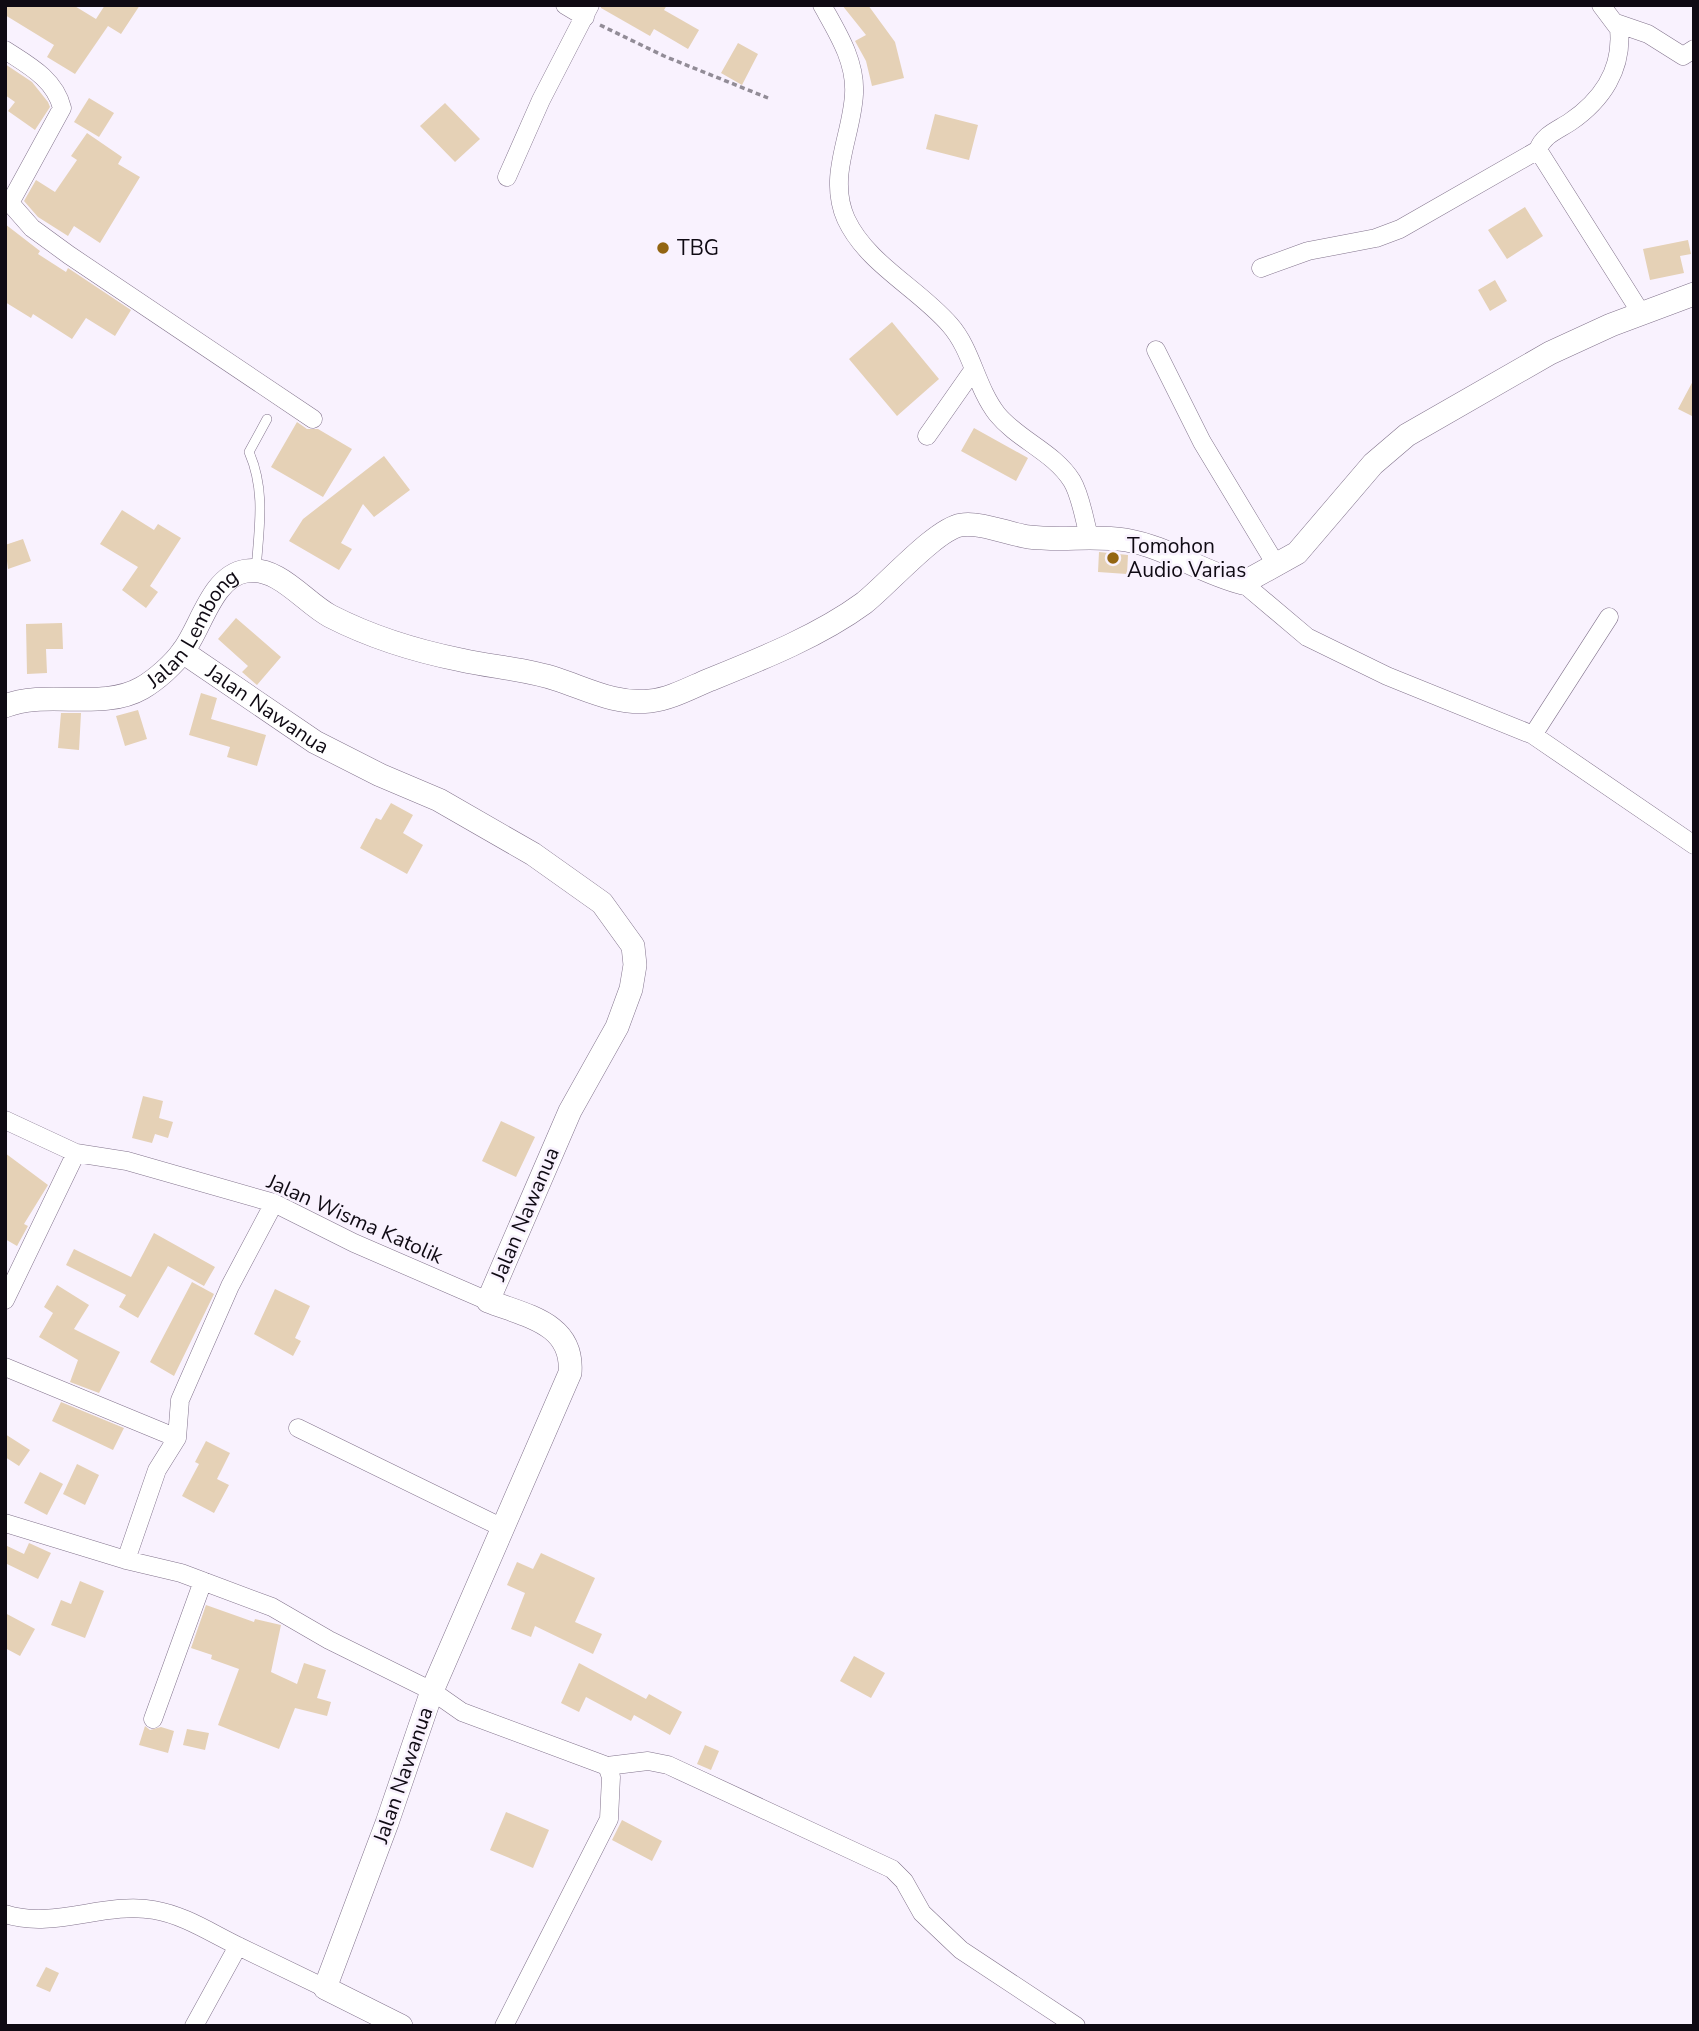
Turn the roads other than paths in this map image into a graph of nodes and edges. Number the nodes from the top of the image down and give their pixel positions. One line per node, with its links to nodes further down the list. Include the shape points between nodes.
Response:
1 (565, 5): 4 (street)
2 (822, 5): 15 (street, via 846,51 854,93 840,155 839,187 845,217 871,254 950,326)
3 (1601, 5): 5 (street)
4 (587, 11): 9 (street)
5 (1616, 23): 6 (street, via 1648,34 1683,56); 8 (street, via 1618,50 1606,88 1594,103 1541,142)
6 (1694, 49)
7 (5, 50): 10 (street, via 47,80 62,108)
8 (1538, 150): 11 (street, via 1400,229 1308,251); 13 (street)
9 (507, 177)
10 (7, 202): 17 (street, via 59,249)
11 (1261, 268)
12 (1694, 294): 13 (main road)
13 (1642, 313): 20 (main road, via 1550,353 1407,435 1373,464 1297,553)
14 (1156, 350): 20 (street, via 1202,442)
15 (974, 369): 18 (street); 19 (street, via 998,414 1073,482)
16 (267, 419): 21 (lane, via 249,452 259,475 262,499)
17 (313, 419)
18 (927, 436)
19 (1089, 536): 21 (main road, Jalan Lembong, via 1051,539 960,525 938,536 872,596 831,624 732,671 651,701 604,697 556,679 365,634 323,612 282,581); 22 (main road, Jalan Lembong, via 1159,548)
20 (1275, 563): 22 (main road)
21 (256, 572): 24 (main road, Jalan Lembong, via 244,571 216,593)
22 (1243, 583): 26 (street, via 1307,637 1387,676)
23 (1609, 617): 26 (street)
24 (183, 652): 25 (main road, Jalan Lembong, via 141,689 116,697 45,699); 32 (main road, Jalan Nawanua, via 326,748 439,800 533,854 602,903 633,946 631,989 617,1027 570,1111)
25 (5, 706)
26 (1533, 735): 27 (street)
27 (1694, 845)
28 (5, 1120): 29 (street, Jalan Wisma Katolik)
29 (76, 1153): 30 (street, Jalan Wisma Katolik, via 159,1169); 31 (street)
30 (274, 1203): 32 (street, Jalan Wisma Katolik, via 354,1244); 35 (street, via 230,1286 180,1400)
31 (5, 1300)
32 (488, 1301): 37 (main road, Jalan Nawanua, via 554,1328 571,1357 563,1392)
33 (5, 1367): 35 (street)
34 (298, 1428): 37 (street)
35 (177, 1438): 38 (street, via 157,1470)
36 (5, 1523): 38 (street)
37 (503, 1528): 40 (main road, Jalan Nawanua)
38 (126, 1560): 39 (street)
39 (203, 1581): 40 (street, via 272,1607); 41 (street)
40 (432, 1691): 42 (street, via 462,1712); 45 (main road, Jalan Nawanua)
41 (153, 1718)
42 (607, 1766): 48 (street, via 611,1777 609,1819); 49 (street, via 648,1761 668,1765 892,1870 904,1881 922,1913 961,1950)
43 (5, 1914): 44 (street, via 20,1919 156,1910)
44 (238, 1946): 45 (street); 46 (street)
45 (325, 1988): 47 (main road)
46 (194, 2026)
47 (401, 2026)
48 (504, 2026)
49 (1076, 2026)

